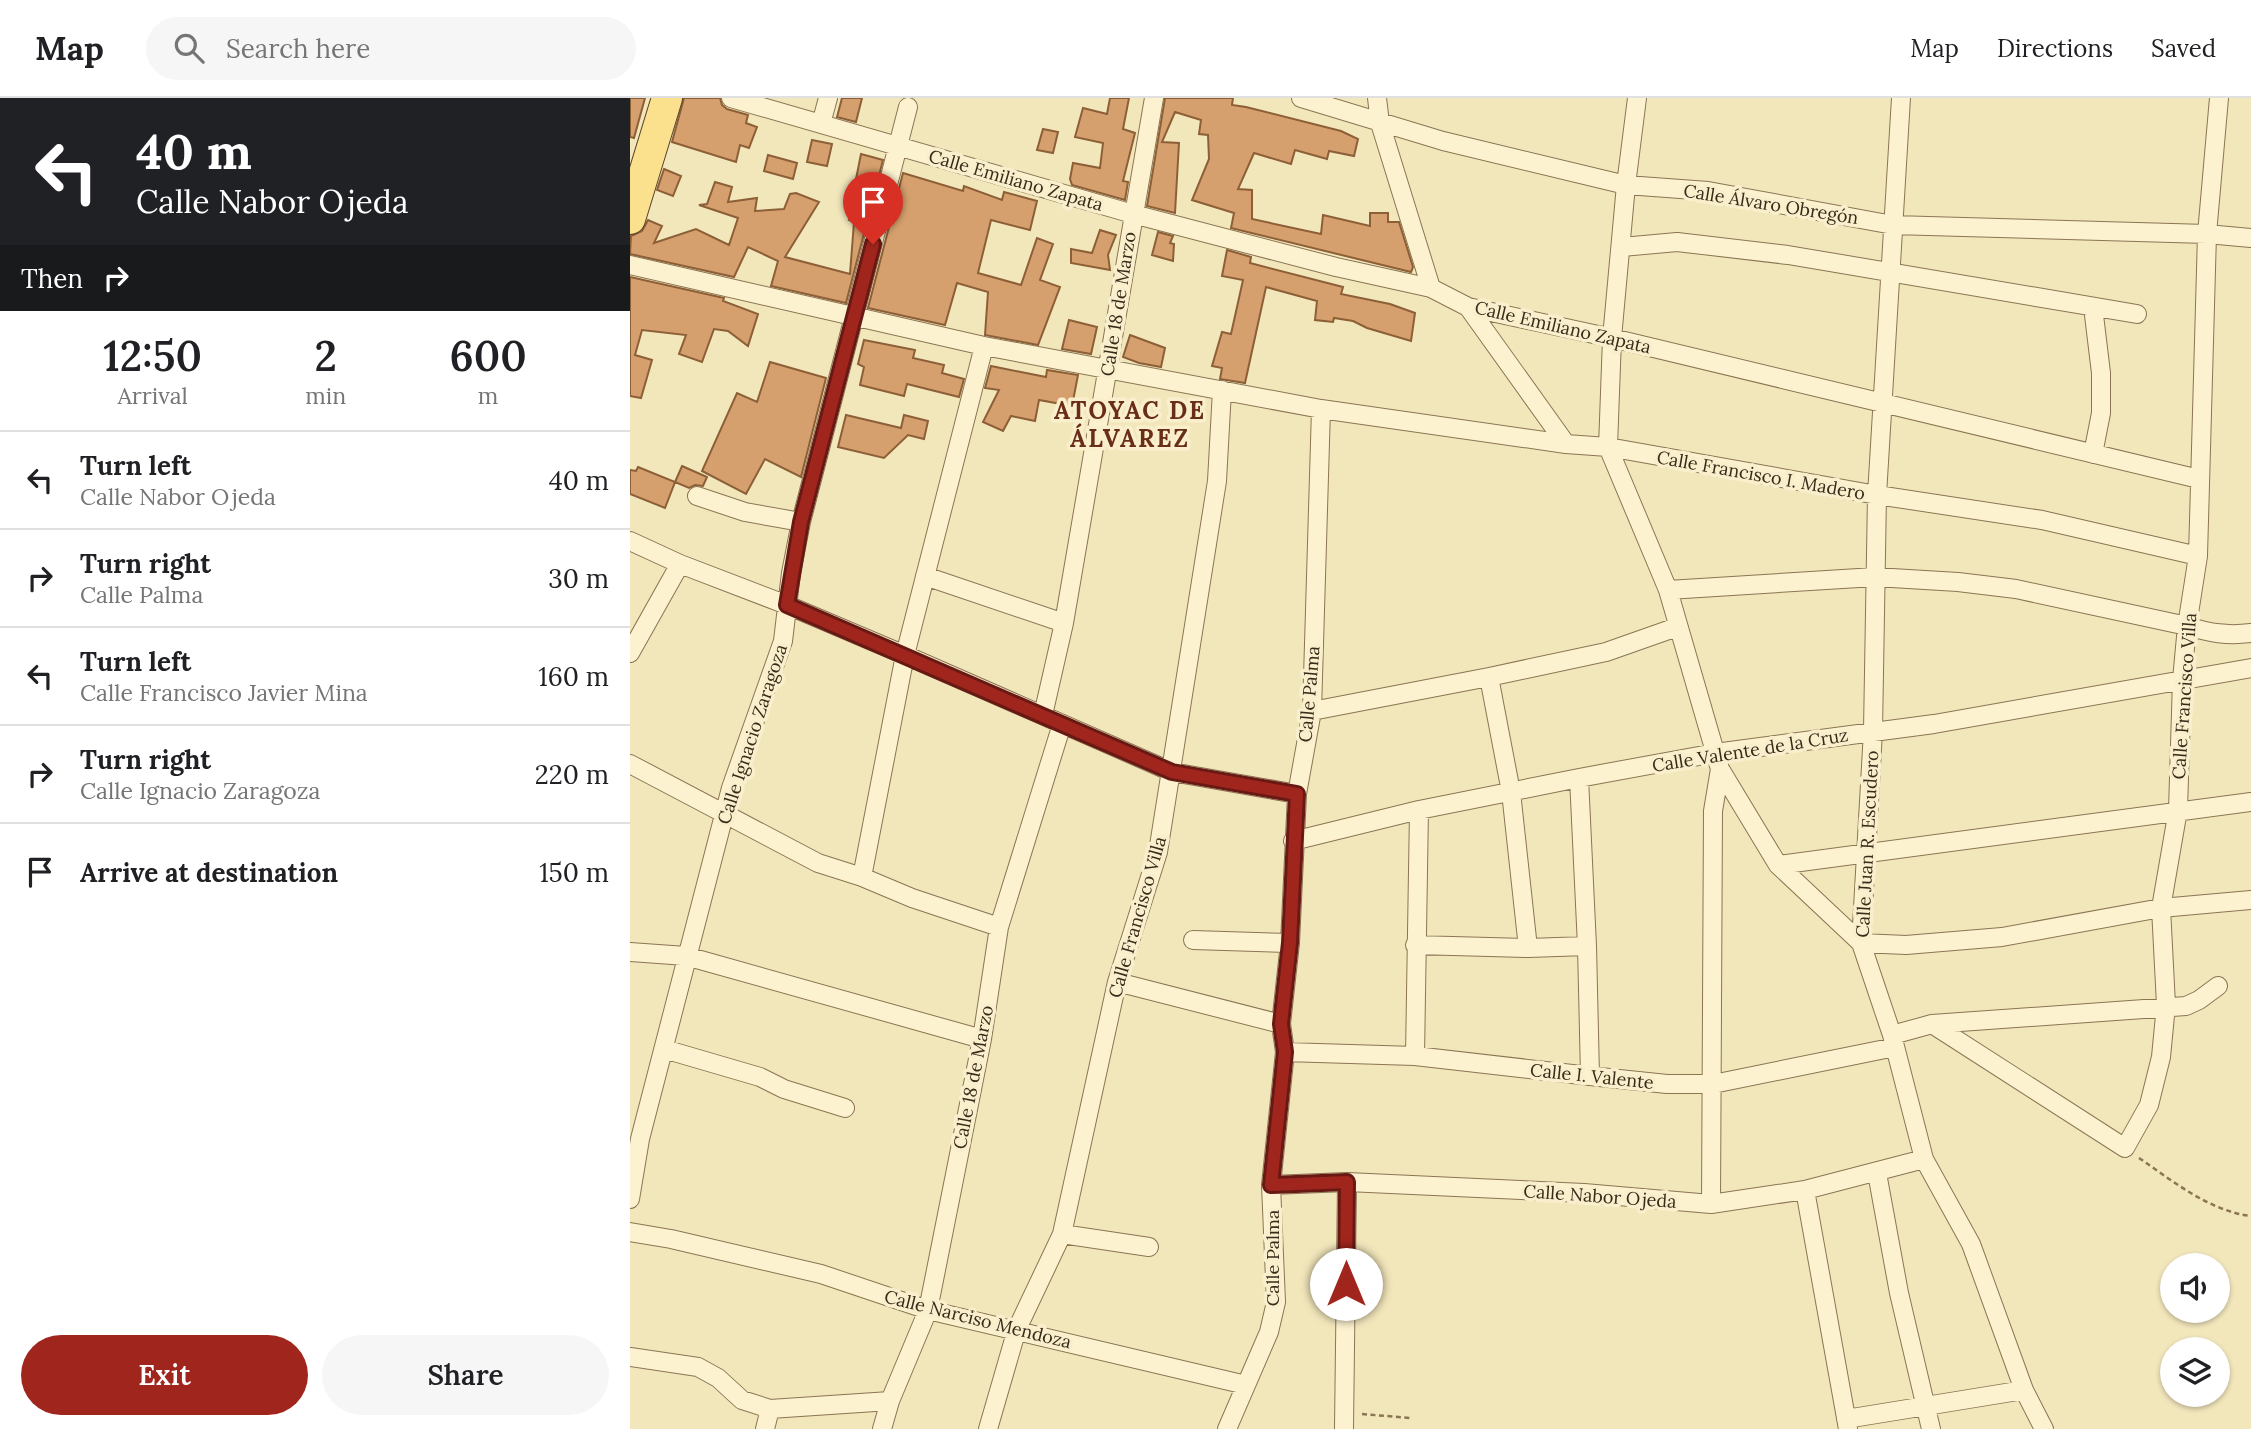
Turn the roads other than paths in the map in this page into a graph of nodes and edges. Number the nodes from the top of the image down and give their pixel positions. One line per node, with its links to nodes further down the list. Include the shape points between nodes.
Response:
1 (667, 98): 16 (main road)
2 (731, 98): 12 (street, Calle Emiliano Zapata)
3 (828, 98): 12 (street)
4 (1154, 98): 15 (street, Calle 18 de Marzo)
5 (1301, 98): 11 (street, Calle Álvaro Obregón)
6 (1377, 98): 11 (street)
7 (1637, 98): 14 (street)
8 (1901, 98): 17 (street, Calle Juan R. Escudero)
9 (2219, 98): 18 (street, Calle Francisco Villa)
10 (908, 107): 13 (street, Calle Ignacio Zaragoza)
11 (1380, 123): 14 (street, Calle Álvaro Obregón); 23 (street)
12 (821, 124): 13 (street, Calle Emiliano Zapata)
13 (898, 145): 15 (street, Calle Emiliano Zapata); 27 (street, Calle Ignacio Zaragoza)
14 (1626, 185): 17 (street, Calle Álvaro Obregón, via 1708,191); 20 (street)
15 (1133, 214): 23 (street, Calle Emiliano Zapata); 30 (street, Calle 18 de Marzo)
16 (630, 219)
17 (1893, 225): 18 (street, Calle Álvaro Obregón); 22 (street, Calle Juan R. Escudero)
18 (2207, 234): 19 (street, Calle Álvaro Obregón); 37 (street, Calle Francisco Villa)
19 (2251, 238)
20 (1622, 247): 22 (street, via 1677,242 1788,255); 28 (street)
21 (630, 265): 27 (street)
22 (1891, 274): 25 (street); 32 (street, Calle Juan R. Escudero)
23 (1431, 288): 24 (street, Calle Emiliano Zapata)
24 (1468, 307): 28 (street, Calle Emiliano Zapata); 34 (street)
25 (2093, 307): 26 (street); 36 (street, via 2101,413)
26 (2137, 314)
27 (854, 318): 29 (street, Calle Francisco I. Madero); 40 (street, Calle Ignacio Zaragoza)
28 (1612, 338): 32 (street, Calle Emiliano Zapata); 35 (street)
29 (984, 346): 30 (street, Calle Francisco I. Madero); 44 (street)
30 (1107, 369): 31 (street, Calle Francisco I. Madero); 48 (street, Calle 18 de Marzo)
31 (1222, 390): 33 (street, Calle Francisco I. Madero); 63 (street, Calle Francisco Villa, via 1217,481)
32 (1884, 403): 36 (street, Calle Emiliano Zapata); 38 (street, Calle Juan R. Escudero)
33 (1321, 409): 34 (street, Calle Francisco I. Madero); 57 (street, Calle Palma)
34 (1566, 444): 35 (street, Calle Francisco I. Madero)
35 (1608, 447): 38 (street, Calle Francisco I. Madero); 46 (street)
36 (2093, 454): 37 (street, Calle Emiliano Zapata)
37 (2199, 479): 42 (street, Calle Francisco Villa)
38 (1877, 495): 42 (street, Calle Francisco I. Madero, via 2042,520); 45 (street, Calle Juan R. Escudero)
39 (697, 496): 40 (street, via 744,512)
40 (801, 522): 47 (street, Calle Ignacio Zaragoza)
41 (630, 541): 43 (street)
42 (2198, 556): 49 (street, Calle Francisco Villa)
43 (680, 564): 47 (street); 52 (street)
44 (925, 576): 48 (street); 53 (street)
45 (1875, 577): 46 (street); 49 (street, via 2016,589); 60 (street, Calle Juan R. Escudero)
46 (1668, 590): 50 (street)
47 (787, 605): 53 (street); 70 (street, Calle Ignacio Zaragoza, via 783,641)
48 (1064, 622): 58 (street, Calle 18 de Marzo)
49 (2187, 626): 51 (street, via 2213,634); 56 (street, Calle Francisco Villa)
50 (1677, 627): 55 (street, via 1606,652); 61 (street)
51 (2251, 632)
52 (630, 653)
53 (905, 655): 58 (street); 74 (street)
54 (2251, 668): 56 (street, Calle Valente de la Cruz)
55 (1489, 677): 57 (street); 65 (street)
56 (2182, 680): 60 (street, Calle Valente de la Cruz); 69 (street, Calle Francisco Villa)
57 (1312, 711): 66 (street, Calle Palma)
58 (1043, 715): 59 (street)
59 (1062, 724): 63 (street); 77 (street, Calle 18 de Marzo)
60 (1873, 731): 61 (street, Calle Valente de la Cruz); 72 (street, Calle Juan R. Escudero)
61 (1718, 761): 64 (street, Calle Valente de la Cruz); 73 (street); 97 (street, via 1713,811)
62 (630, 764): 70 (street)
63 (1172, 772): 66 (street); 86 (street, Calle Francisco Villa, via 1158,852)
64 (1579, 778): 65 (street, Calle Valente de la Cruz); 82 (street)
65 (1511, 792): 68 (street, Calle Valente de la Cruz); 83 (street)
66 (1297, 794): 71 (street, Calle Palma)
67 (2251, 802): 69 (street)
68 (1419, 810): 71 (street, Calle Valente de la Cruz); 81 (street)
69 (2178, 810): 72 (street); 76 (street, Calle Francisco Villa)
70 (726, 813): 74 (street, via 818,863); 85 (street, Calle Ignacio Zaragoza)
71 (1293, 841): 79 (street, Calle Palma)
72 (1866, 854): 73 (street); 80 (street, Calle Juan R. Escudero)
73 (1778, 865): 80 (street)
74 (862, 877): 77 (street)
75 (2251, 900): 76 (street)
76 (2161, 908): 80 (street, via 2002,937 1906,945); 88 (street, Calle Francisco Villa)
77 (999, 927): 91 (street, Calle 18 de Marzo)
78 (1193, 940): 79 (street)
79 (1290, 943): 89 (street, Calle Palma)
80 (1861, 943): 92 (street, Calle Juan R. Escudero)
81 (1415, 945): 83 (street); 95 (street)
82 (1587, 946): 83 (street); 96 (street)
83 (1528, 948)
84 (630, 952): 85 (street)
85 (686, 956): 91 (street); 93 (street, Calle Ignacio Zaragoza)
86 (1117, 982): 89 (street); 107 (street, Calle Francisco Villa)
87 (2218, 986): 88 (street, Calle I. Valente, via 2186,1006)
88 (2166, 1005): 90 (street, Calle I. Valente); 90 (street, Calle Francisco Villa, via 2161,1057 2149,1105 2125,1148)
89 (1281, 1024): 94 (street, Calle Palma)
90 (1932, 1024): 92 (street, Calle I. Valente)
91 (982, 1039): 109 (street, Calle 18 de Marzo)
92 (1894, 1041): 97 (street, Calle I. Valente); 99 (street, Calle Juan R. Escudero)
93 (664, 1049): 98 (street); 104 (street, Calle Ignacio Zaragoza, via 640,1139)
94 (1285, 1052): 95 (street, Calle I. Valente); 102 (street, Calle Palma)
95 (1415, 1056): 96 (street, Calle I. Valente)
96 (1590, 1076): 97 (street, Calle I. Valente)
97 (1713, 1084): 105 (street)
98 (845, 1108)
99 (1924, 1159): 100 (street, Calle Nabor Ojeda); 113 (street, Calle Juan R. Escudero, via 1971,1244)
100 (1877, 1173): 103 (street, Calle Nabor Ojeda); 115 (street)
101 (1347, 1182): 102 (street, Calle Nabor Ojeda); 105 (street, Calle Nabor Ojeda, via 1584,1192); 117 (street)
102 (1271, 1185): 112 (street, Calle Palma, via 1276,1302 1269,1332)
103 (1805, 1190): 105 (street, Calle Nabor Ojeda); 118 (street)
104 (630, 1199)
105 (1711, 1204)
106 (630, 1232): 109 (street, Calle Narciso Mendoza, via 821,1274)
107 (1062, 1234): 108 (street); 110 (street, Calle Francisco Villa)
108 (1149, 1247)
109 (928, 1310): 110 (street, Calle Narciso Mendoza); 114 (street, Calle 18 de Marzo)
110 (1017, 1329): 112 (street, Calle Narciso Mendoza); 121 (street, Calle Francisco Villa)
111 (630, 1357): 116 (street, via 698,1367 742,1400)
112 (1246, 1385): 122 (street, Calle Palma)
113 (2024, 1390): 115 (street); 124 (street, Calle Juan R. Escudero)
114 (890, 1401): 116 (street); 120 (street, Calle 18 de Marzo)
115 (1926, 1406): 118 (street); 123 (street)
116 (771, 1409): 119 (street)
117 (1345, 1421)
118 (1847, 1424)
119 (765, 1429)
120 (882, 1429)
121 (988, 1429)
122 (1227, 1429)
123 (1931, 1429)
124 (2043, 1429)

